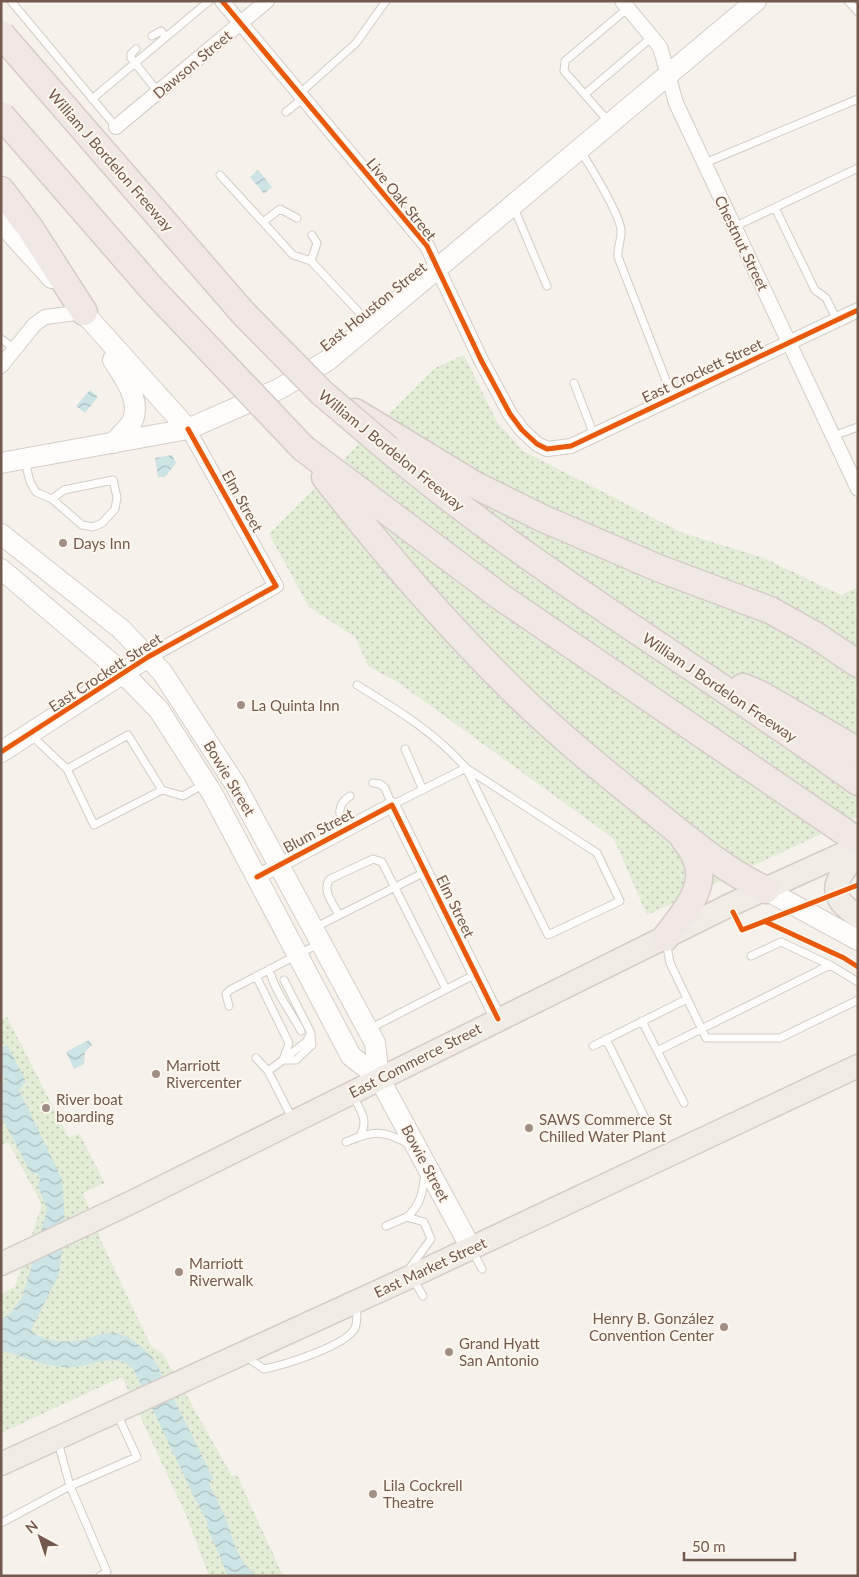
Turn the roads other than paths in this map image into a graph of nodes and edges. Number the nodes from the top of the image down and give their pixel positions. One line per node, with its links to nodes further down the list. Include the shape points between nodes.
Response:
1 (11, 1): 21 (lane)
2 (208, 1): 14 (lane)
3 (222, 1): 10 (street, Live Oak Street)
4 (267, 1): 10 (street, Dawson Street)
5 (386, 1): 20 (lane, via 356,44)
6 (756, 1): 17 (main road, East Houston Street)
7 (848, 1): 9 (lane)
8 (625, 5): 13 (street, Chestnut Street); 19 (lane, via 565,61 564,70)
9 (858, 12)
10 (240, 24): 18 (street, Dawson Street); 20 (street, Live Oak Street)
11 (1, 34): 57 (highway, William J Bordelon Freeway, bridge, via 244,314 322,393)
12 (152, 36): 14 (lane, via 161,31)
13 (652, 36): 17 (street, Chestnut Street, via 660,47); 19 (lane)
14 (166, 37): 16 (lane)
15 (136, 49): 16 (lane, via 131,54)
16 (135, 63): 18 (lane); 21 (lane)
17 (669, 75): 25 (main road, East Houston Street); 28 (street, Chestnut Street, via 676,102)
18 (158, 92): 26 (street, Dawson Street)
19 (585, 94): 25 (lane)
20 (300, 97): 23 (lane); 40 (street, Live Oak Street, via 427,246)
21 (92, 99): 26 (lane)
22 (858, 99): 28 (lane)
23 (286, 112)
24 (1, 115): 58 (highway, bridge, via 152,289)
25 (611, 124): 27 (main road, East Houston Street)
26 (116, 127)
27 (580, 150): 32 (main road, East Houston Street); 51 (lane, via 600,181 621,228 618,257)
28 (705, 163): 37 (street, Chestnut Street)
29 (858, 168): 33 (lane)
30 (220, 175): 36 (lane)
31 (1, 190): 43 (highway)
32 (513, 206): 40 (main road, East Houston Street); 41 (lane)
33 (775, 208): 37 (lane); 44 (lane, via 815,290 826,298)
34 (297, 218): 36 (lane, via 280,209)
35 (1, 222): 43 (main road, Elm Street)
36 (264, 222): 39 (lane, via 293,255)
37 (734, 227): 47 (street, Chestnut Street)
38 (312, 235): 39 (lane, via 318,243)
39 (312, 261): 45 (lane)
40 (439, 268): 45 (main road, East Houston Street); 59 (street, Live Oak Street, via 510,414 537,444)
41 (547, 286)
42 (858, 310): 44 (street, East Crockett Street)
43 (90, 319): 48 (street, via 45,316); 53 (main road, Elm Street); 56 (main road, via 128,383 135,403 132,421)
44 (837, 320): 47 (street, East Crockett Street)
45 (371, 326): 53 (main road, East Houston Street, via 327,361 279,389)
46 (1, 339): 48 (lane)
47 (791, 342): 51 (street, East Crockett Street); 55 (street, Chestnut Street)
48 (15, 349): 49 (street)
49 (1, 366)
50 (574, 382): 54 (lane)
51 (673, 398): 54 (street, East Crockett Street)
52 (858, 427): 55 (lane)
53 (188, 430): 56 (main road, East Houston Street); 66 (street, Elm Street)
54 (594, 435): 59 (street, East Crockett Street, via 571,446)
55 (833, 436): 62 (street, Chestnut Street)
56 (114, 442): 60 (main road, East Houston Street)
57 (393, 443): 68 (highway, William J Bordelon Freeway, via 426,481); 69 (highway, via 544,519 658,568 770,610 815,634)
58 (303, 448): 86 (highway, via 382,549 519,697 574,747); 87 (highway, via 502,597)
59 (554, 449)
60 (25, 458): 61 (main road, East Houston Street); 63 (lane, via 30,482 36,492)
61 (1, 463)
62 (858, 489)
63 (52, 499): 63 (lane, via 82,525 93,527 102,523 115,509 117,497 113,480 64,490)
64 (1, 534): 67 (main road, Bowie Street, via 75,590)
65 (1, 569): 70 (main road, Bowie Street)
66 (276, 586): 67 (street, East Crockett Street)
67 (148, 656): 70 (main road, East Crockett Street); 90 (main road, Bowie Street, via 192,714)
68 (676, 658): 74 (highway, via 760,694); 78 (highway, William J Bordelon Freeway)
69 (858, 664)
70 (123, 673): 72 (main road, East Crockett Street); 79 (main road, Bowie Street, via 159,710)
71 (356, 685): 76 (lane, via 406,716 453,753)
72 (31, 734): 75 (main road, East Crockett Street); 77 (lane)
73 (405, 749): 82 (lane)
74 (858, 751)
75 (1, 752)
76 (466, 768): 76 (lane, via 597,853 620,901 548,935); 82 (lane)
77 (67, 769): 81 (lane, via 128,735); 81 (lane, via 94,825)
78 (854, 779)
79 (206, 783): 81 (lane, via 184,796); 92 (main road, Bowie Street)
80 (373, 783): 84 (lane, via 385,788)
81 (162, 790)
82 (423, 790): 84 (lane)
83 (350, 796): 85 (lane, via 339,807)
84 (392, 805): 85 (street, Blum Street); 91 (street, Elm Street)
85 (346, 830): 90 (street, Blum Street)
86 (679, 832): 94 (highway, via 740,878); 98 (highway, via 697,860 700,882 687,909)
87 (858, 841)
88 (858, 847): 94 (main road, East Commerce Street)
89 (858, 853): 96 (main road, via 837,878 836,895 847,910)
90 (279, 865): 92 (street, Blum Street); 97 (main road, Bowie Street)
91 (425, 872): 93 (lane); 104 (street, Elm Street)
92 (257, 877): 100 (main road, Bowie Street)
93 (395, 888): 95 (lane); 95 (lane, via 382,862 377,859 330,879 326,889); 108 (lane)
94 (766, 890): 98 (main road, East Commerce Street); 99 (main road)
95 (339, 916): 97 (lane)
96 (858, 916)
97 (317, 936): 100 (lane); 115 (main road, Bowie Street)
98 (665, 938): 109 (lane, via 670,963); 112 (main road, East Commerce Street)
99 (858, 940)
100 (298, 954): 103 (lane); 124 (main road, Bowie Street, via 351,1056)
101 (752, 956): 102 (lane, via 781,942)
102 (830, 965): 107 (lane); 114 (lane)
103 (269, 969): 105 (lane); 116 (lane, via 274,988 286,1002)
104 (476, 974): 108 (lane); 112 (street, Elm Street)
105 (256, 976): 111 (lane, via 226,994); 121 (lane, via 289,1043)
106 (284, 980): 121 (lane, via 310,1033 306,1042)
107 (858, 982)
108 (446, 989): 115 (lane)
109 (687, 998): 113 (lane); 114 (lane)
110 (858, 1000): 114 (lane, via 780,1038 706,1038)
111 (229, 1006)
112 (498, 1019): 124 (main road, East Commerce Street)
113 (642, 1021): 117 (lane); 119 (lane)
114 (702, 1029): 119 (lane)
115 (368, 1030): 124 (main road, Bowie Street, via 375,1043)
116 (301, 1031)
117 (606, 1039): 118 (lane); 127 (lane)
118 (593, 1046)
119 (657, 1051): 126 (lane)
120 (256, 1058): 123 (lane)
121 (283, 1060): 123 (lane)
122 (858, 1066): 134 (main road, East Market Street)
123 (268, 1071): 128 (lane)
124 (379, 1078): 125 (main road, East Commerce Street); 131 (main road, Bowie Street)
125 (351, 1092): 128 (main road, East Commerce Street); 129 (lane, via 365,1118 365,1128)
126 (684, 1103)
127 (645, 1118)
128 (293, 1121): 135 (main road, East Commerce Street)
129 (360, 1136): 130 (lane); 131 (lane, via 385,1133)
130 (346, 1142)
131 (423, 1157): 132 (lane, via 422,1197); 134 (main road, Bowie Street)
132 (406, 1218): 133 (lane); 137 (lane, via 424,1222 431,1239)
133 (386, 1226)
134 (471, 1248): 136 (lane); 137 (main road, East Market Street)
135 (6, 1261)
136 (482, 1269)
137 (404, 1279): 138 (lane); 139 (main road, East Market Street)
138 (423, 1296)
139 (126, 1408): 140 (main road, East Market Street); 142 (lane, via 137,1458)
140 (57, 1439): 141 (main road, East Market Street); 142 (lane)
141 (1, 1464)
142 (70, 1486): 143 (lane); 144 (lane, via 107,1572)
143 (1, 1523)
144 (100, 1576)

